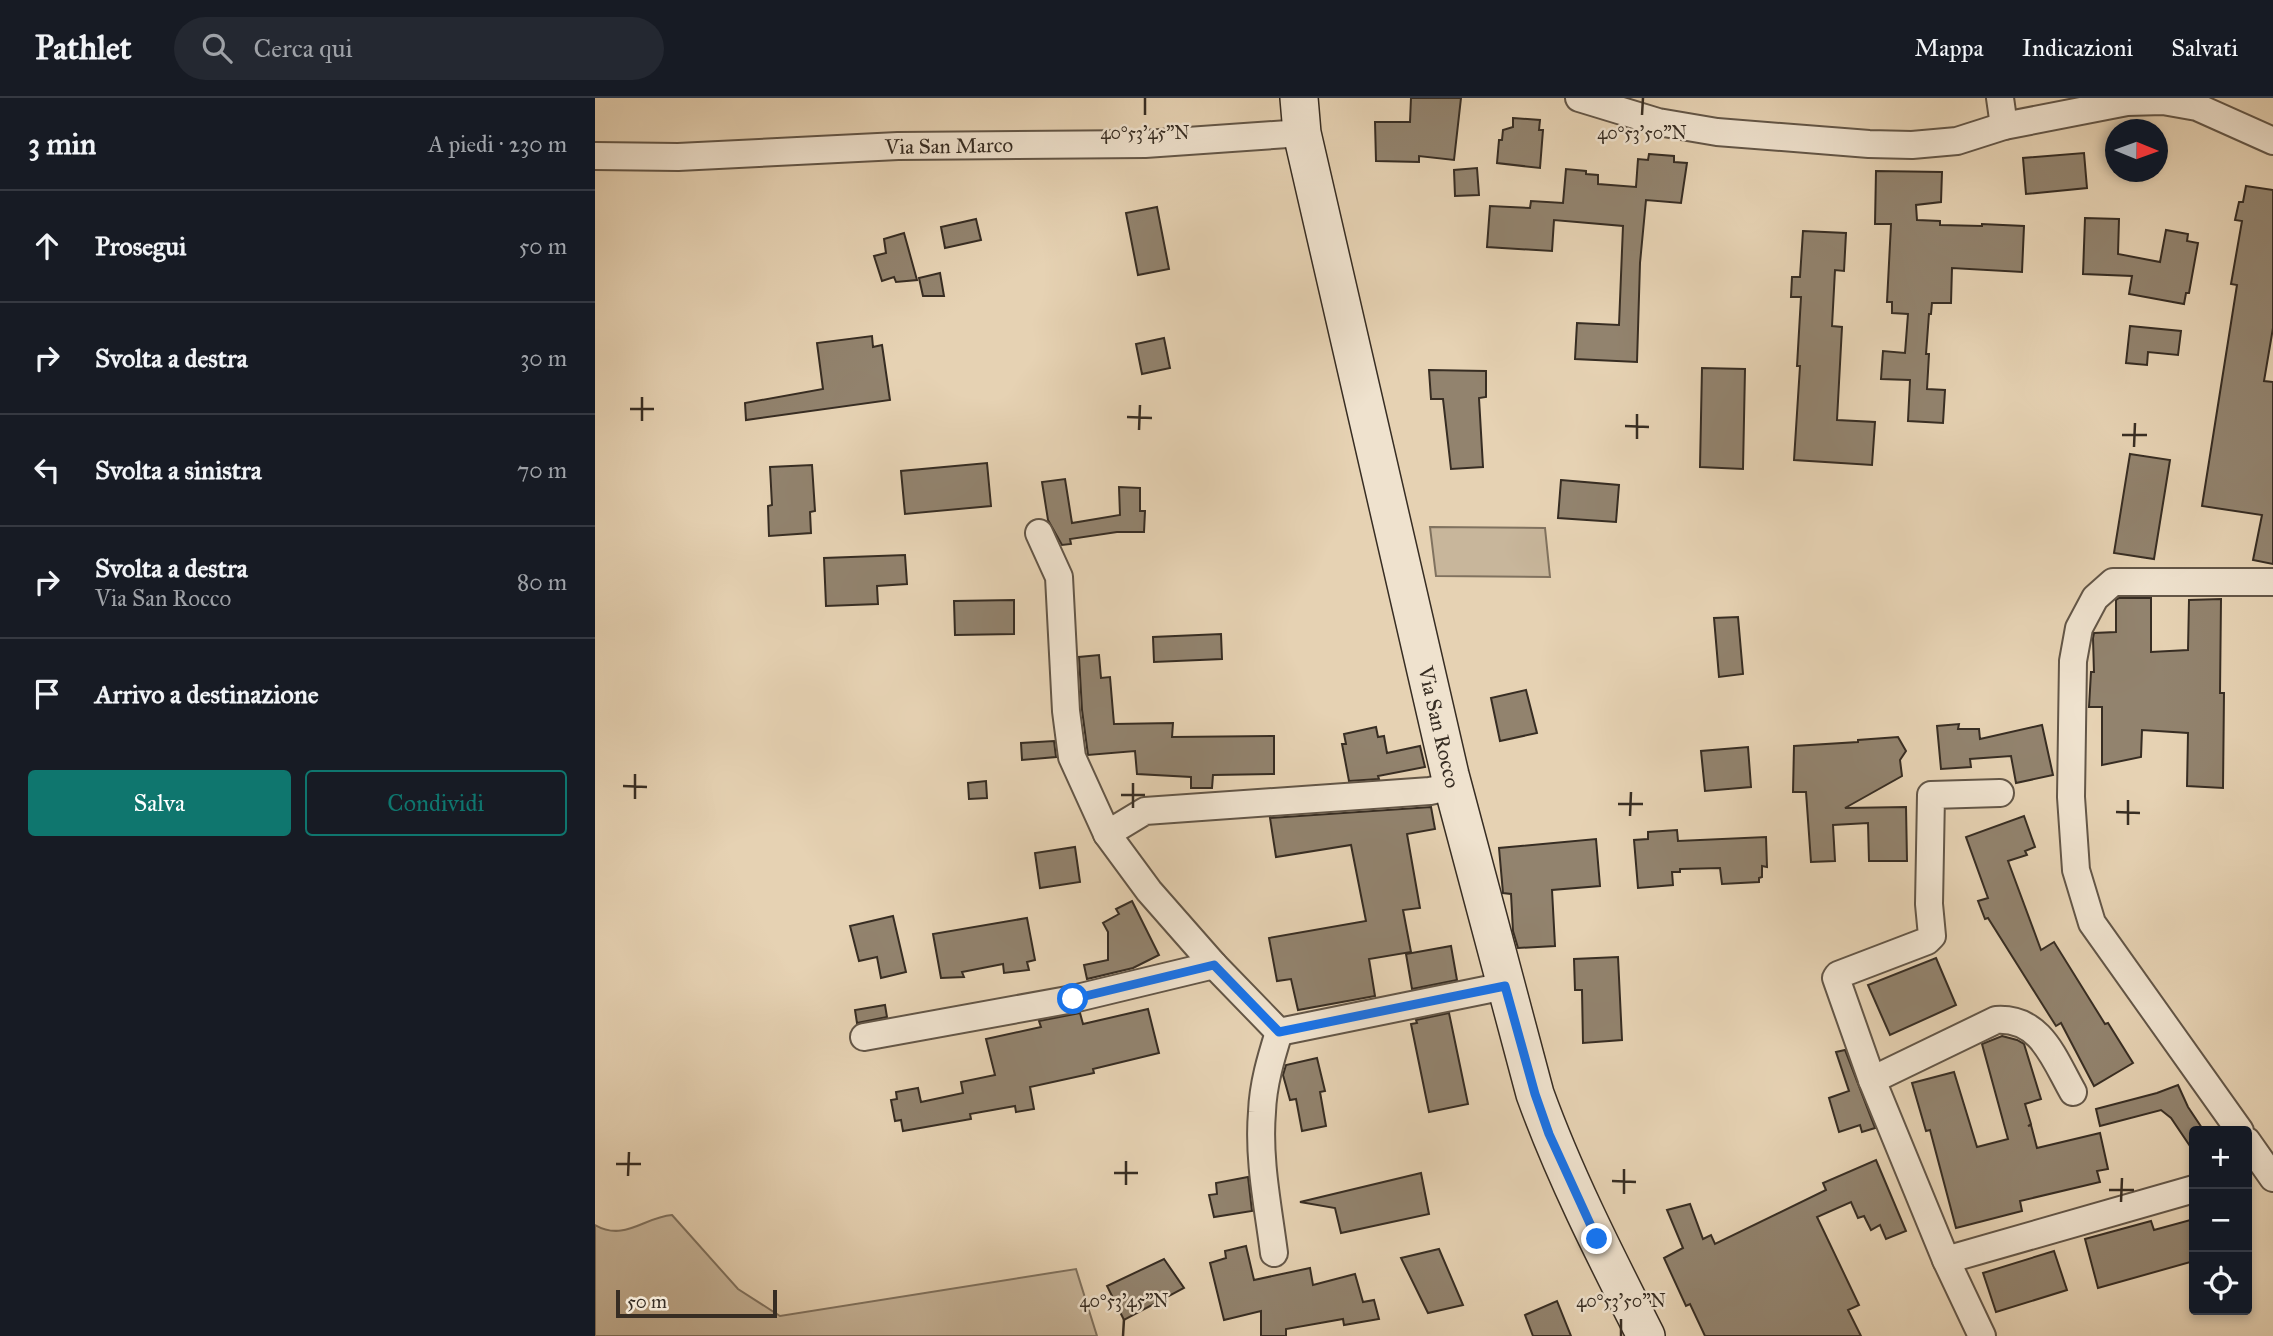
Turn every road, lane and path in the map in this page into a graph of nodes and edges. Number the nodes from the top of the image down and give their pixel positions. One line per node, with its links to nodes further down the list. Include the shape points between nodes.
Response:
1 (1579, 98): 4 (street, via 1658,122 1717,132 1869,144 1957,141)
2 (2000, 98): 4 (street)
3 (1301, 115): 6 (street, Via San Marco, via 1145,144); 9 (street, Via San Rocco)
4 (2004, 126): 5 (street, via 2127,102 2163,102 2197,107)
5 (2273, 141)
6 (595, 156)
7 (1039, 533): 11 (street, via 1059,577 1072,757)
8 (2273, 582): 18 (street, via 2113,582 2095,598 2079,628 2073,661 2070,797 2076,870 2092,923)
9 (1453, 786): 11 (street, via 1145,811); 13 (street, Via San Rocco)
10 (2000, 793): 16 (street, via 1931,795 1932,936 1836,978)
11 (1107, 834): 12 (street, via 1149,891)
12 (1214, 965): 14 (street); 15 (street, via 1073,999)
13 (1505, 986): 14 (street); 24 (street, Via San Rocco, via 1549,1134)
14 (1279, 1032): 22 (street, via 1262,1112 1262,1170)
15 (864, 1037)
16 (1872, 1080): 17 (street, via 1996,1020 2010,1019 2028,1024 2043,1041); 23 (street)
17 (2073, 1092)
18 (2236, 1126)
19 (2252, 1148): 20 (street)
20 (2273, 1178)
21 (2191, 1189): 23 (street)
22 (1274, 1252)
23 (1946, 1260): 25 (street)
24 (1646, 1336)
25 (1982, 1336)

